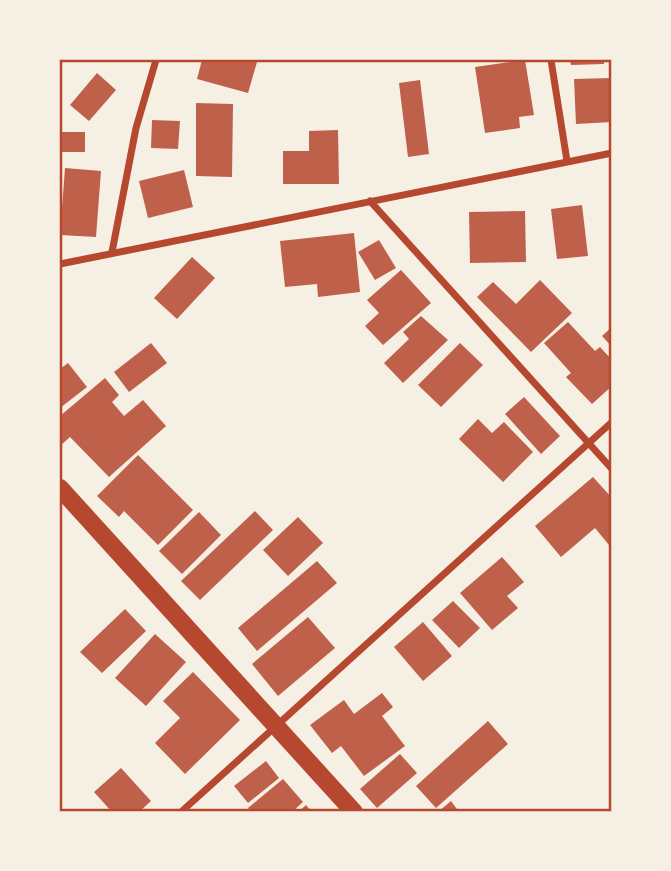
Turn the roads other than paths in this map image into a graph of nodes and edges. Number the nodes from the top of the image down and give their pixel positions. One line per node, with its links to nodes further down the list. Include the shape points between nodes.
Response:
1 (156, 60): 6 (street, via 136,128)
2 (551, 60): 4 (street)
3 (611, 153): 4 (street)
4 (567, 161): 5 (street)
5 (370, 201): 6 (street); 9 (street)
6 (112, 252): 7 (street)
7 (60, 264)
8 (611, 422): 9 (street)
9 (588, 445): 10 (street); 12 (street)
10 (611, 469)
11 (60, 488): 12 (main road)
12 (276, 727): 13 (street); 14 (main road)
13 (181, 811)
14 (354, 811)

